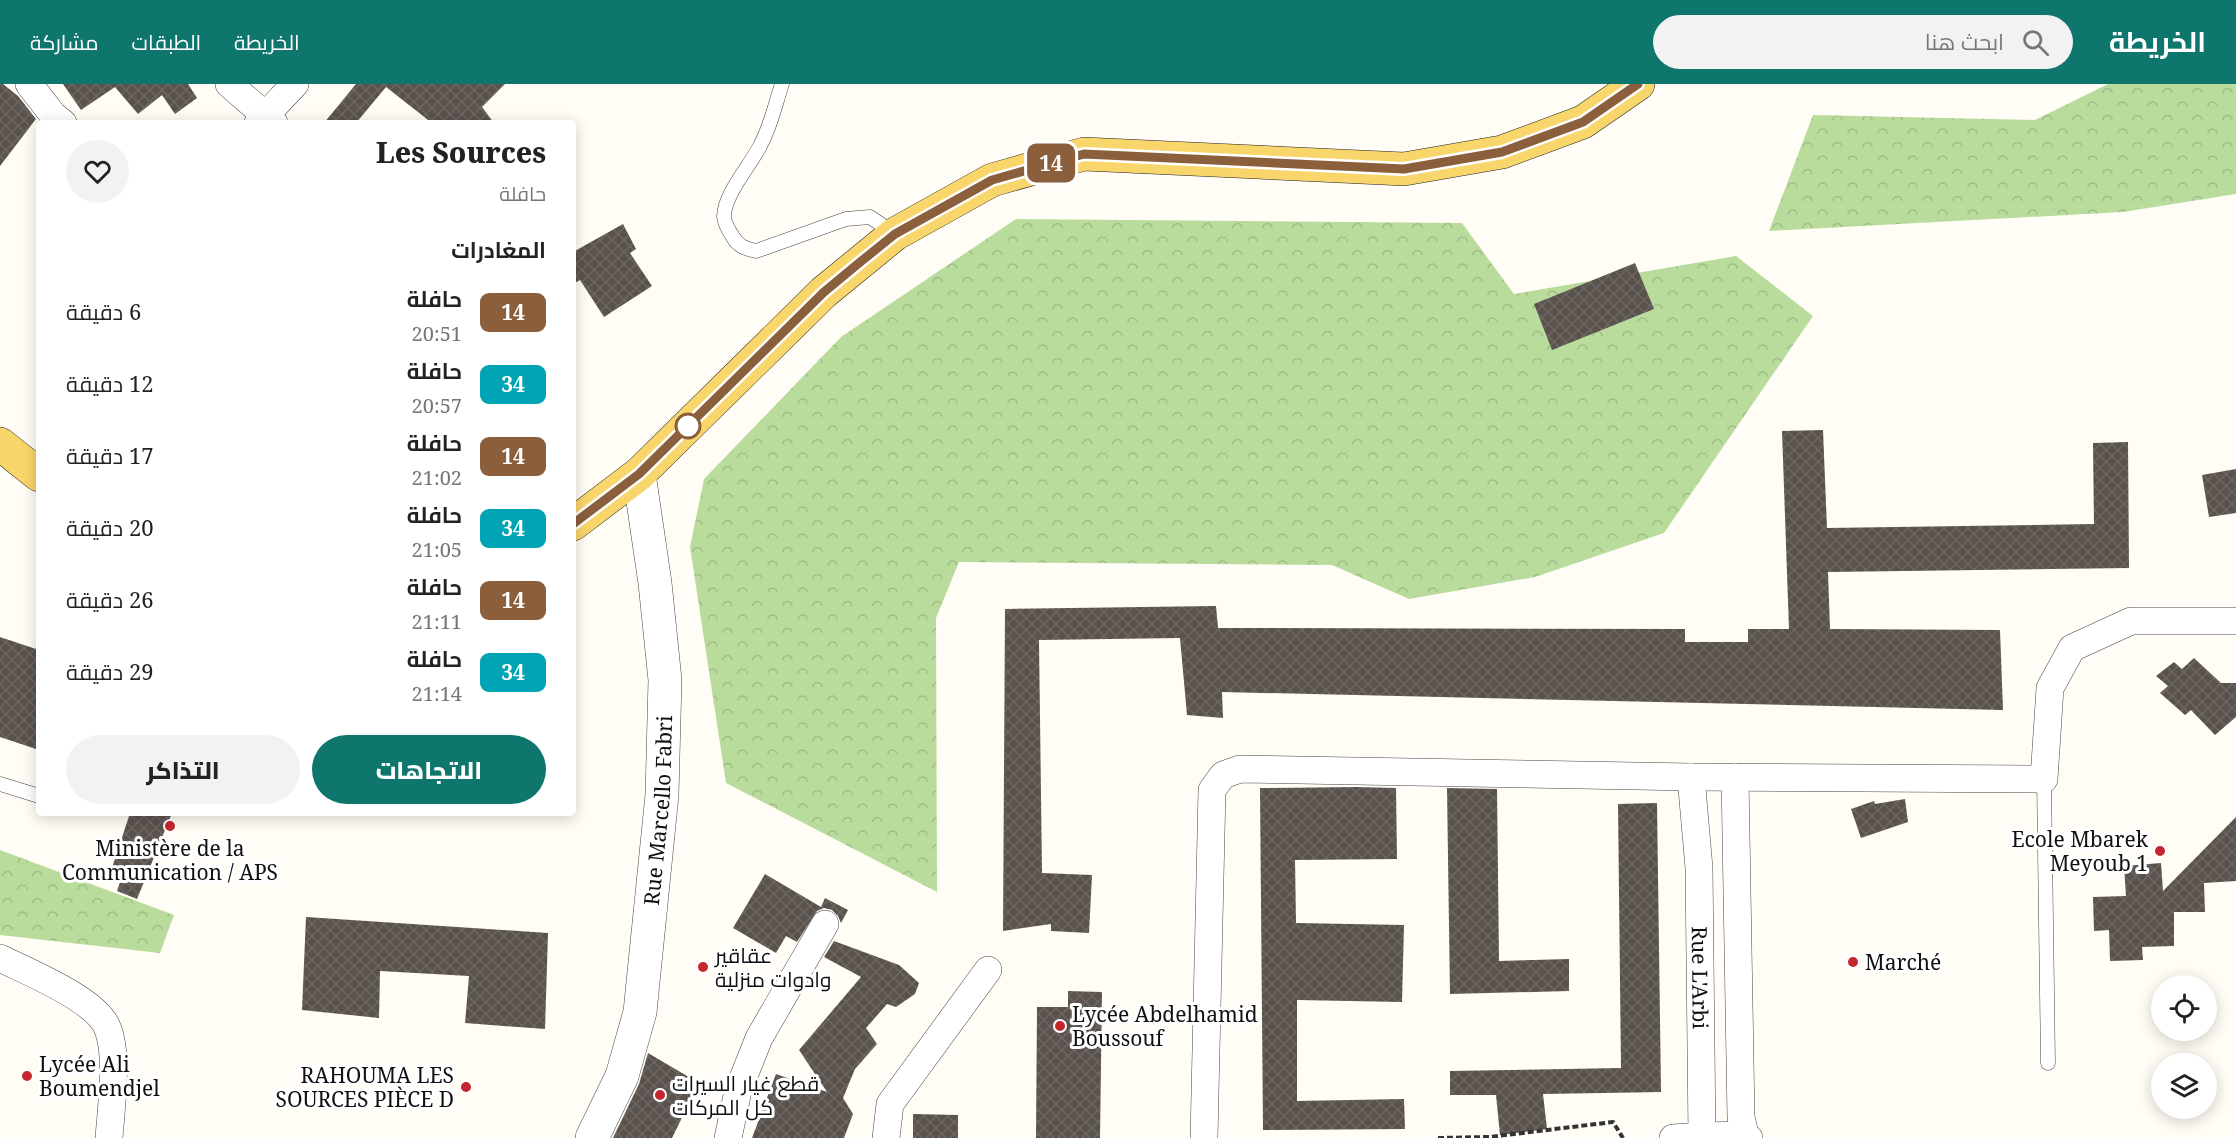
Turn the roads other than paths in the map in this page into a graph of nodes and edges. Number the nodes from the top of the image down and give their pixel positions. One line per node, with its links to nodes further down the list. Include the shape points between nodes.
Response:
1 (29, 84): 6 (street)
2 (229, 84): 7 (street)
3 (295, 84): 8 (street)
4 (782, 84): 9 (lane, via 761,145 727,201 724,218 736,242 756,251 846,219 870,217)
5 (1638, 84): 9 (main road, via 1583,122 1502,152 1404,169 1084,154 992,180)
6 (59, 120)
7 (265, 120)
8 (267, 120)
9 (895, 234): 12 (main road, via 824,292)
10 (0, 444): 11 (main road)
11 (36, 473)
12 (639, 474): 13 (main road); 27 (street, Rue Marcello Fabri, via 665,680 662,795 640,1012 622,1077)
13 (576, 522)
14 (2236, 621): 17 (street, via 2131,621 2072,648 2050,688)
15 (1691, 777): 16 (street); 24 (street, Rue L'Arbi, via 1699,868); 30 (street, via 1240,769 1223,775 1212,790)
16 (1735, 777): 17 (street); 25 (street, via 1741,1117)
17 (2044, 779): 23 (lane)
18 (0, 784): 19 (lane)
19 (36, 795)
20 (825, 924): 28 (street, via 759,1038 738,1091)
21 (0, 958): 26 (street, via 67,992 93,1009 107,1027 114,1080)
22 (988, 970): 29 (street, via 890,1104)
23 (2048, 1063)
24 (1702, 1136): 25 (street); 31 (street)
25 (1747, 1137)
26 (109, 1138)
27 (592, 1138)
28 (728, 1138)
29 (886, 1138)
30 (1204, 1138)
31 (1673, 1138)

